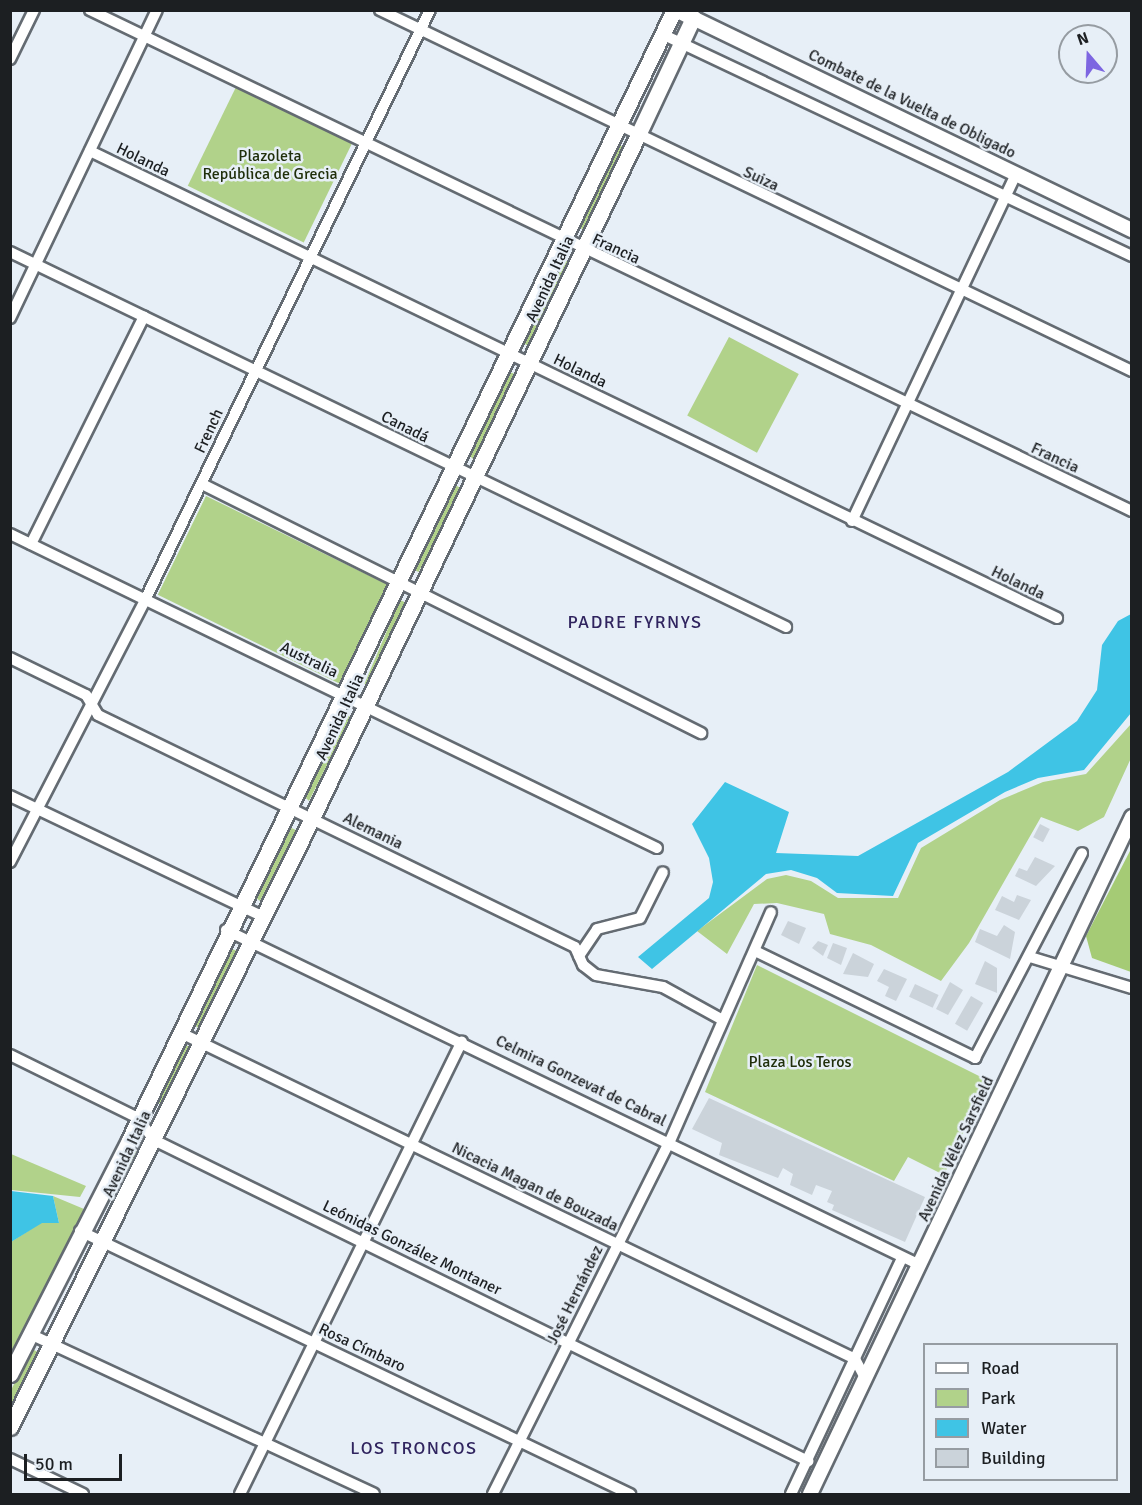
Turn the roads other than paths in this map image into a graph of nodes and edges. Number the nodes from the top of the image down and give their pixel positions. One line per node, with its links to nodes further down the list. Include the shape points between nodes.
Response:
1 (34, 10): 12 (street)
2 (90, 10): 10 (street, Francia)
3 (157, 10): 10 (street)
4 (380, 10): 8 (street, Suiza)
5 (430, 10): 8 (street, French)
6 (676, 10): 7 (main road, Combate de la Vuelta de Obligado); 9 (main road, Avenida Italia)
7 (693, 18): 11 (main road, Avenida Italia); 17 (street, Combate de la Vuelta de Obligado)
8 (420, 30): 13 (street, Suiza); 15 (street, French)
9 (664, 34): 11 (street); 13 (main road, Avenida Italia)
10 (144, 37): 15 (street, Francia); 16 (street)
11 (681, 43): 14 (main road, Avenida Italia); 18 (street)
12 (10, 59)
13 (619, 129): 14 (street, Suiza); 20 (main road, Avenida Italia)
14 (637, 137): 21 (main road, Avenida Italia); 26 (street, Suiza)
15 (365, 144): 20 (street, Francia); 24 (street, French)
16 (90, 151): 24 (street, Holanda); 25 (street)
17 (1016, 174): 18 (street); 19 (street, Combate de la Vuelta de Obligado)
18 (1006, 196): 23 (street); 26 (street)
19 (1131, 230)
20 (564, 242): 21 (street, Francia); 29 (main road, Avenida Italia)
21 (583, 250): 30 (main road, Avenida Italia); 33 (street, Francia)
22 (10, 252): 25 (street, Canadá)
23 (1131, 256)
24 (309, 258): 29 (street, Holanda); 31 (street, French)
25 (36, 265): 27 (street, Canadá); 28 (street)
26 (961, 291): 32 (street, Suiza); 33 (street)
27 (144, 316): 31 (street, Canadá); 40 (street)
28 (10, 318)
29 (510, 354): 30 (street, Holanda); 34 (main road, Avenida Italia)
30 (530, 363): 35 (main road, Avenida Italia); 38 (street, Holanda)
31 (255, 368): 34 (street, Canadá); 36 (street, French)
32 (1131, 371)
33 (907, 405): 37 (street, Francia); 38 (street)
34 (453, 468): 35 (street, Canadá); 41 (main road, Avenida Italia)
35 (474, 477): 42 (main road, Avenida Italia); 45 (street, Canadá)
36 (201, 484): 41 (street); 43 (street, French)
37 (1131, 511)
38 (852, 520): 44 (street, Holanda)
39 (10, 534): 40 (street, Australia)
40 (30, 544): 43 (street, Australia)
41 (396, 580): 42 (street); 47 (main road, Avenida Italia)
42 (419, 592): 49 (main road, Avenida Italia); 50 (street)
43 (146, 598): 47 (street, Australia); 48 (street, French)
44 (1057, 618)
45 (786, 627)
46 (10, 658): 48 (street, Alemania, via 86,694)
47 (342, 693): 49 (street, Australia); 52 (main road, Avenida Italia)
48 (92, 706): 52 (street, Alemania, via 98,715); 53 (street, French)
49 (364, 707): 54 (main road, Avenida Italia); 56 (street, Australia)
50 (701, 733)
51 (10, 796): 53 (street)
52 (286, 807): 54 (street, Alemania); 60 (main road, Avenida Italia)
53 (38, 808): 58 (street, French); 60 (street)
54 (312, 818): 62 (main road, Avenida Italia); 66 (street, Alemania, via 575,947)
55 (1131, 818): 68 (street, Avenida Vélez Sarsfield)
56 (657, 848)
57 (1082, 853): 67 (street, Avenida Vélez Sarsfield)
58 (10, 862)
59 (663, 872): 66 (street, via 640,918 597,929)
60 (240, 904): 62 (street); 63 (main road, Avenida Italia)
61 (771, 912): 65 (street, José Hernández)
62 (262, 916): 64 (main road, Avenida Italia)
63 (226, 930): 64 (street, Celmira Gonzevat de Cabral); 71 (main road, Avenida Italia)
64 (250, 942): 72 (street, Celmira Gonzevat de Cabral); 73 (main road, Avenida Italia)
65 (755, 951): 67 (street, Avenida Vélez Sarsfield, via 975,1058); 70 (street, José Hernández)
66 (579, 956): 70 (street, Alemania, via 596,975 663,987)
67 (1030, 957): 68 (street)
68 (1058, 966): 69 (street); 84 (street, Avenida Vélez Sarsfield)
69 (1131, 988)
70 (723, 1020): 77 (street, José Hernández)
71 (181, 1033): 73 (street, Nicacia Magan de Bouzada); 75 (main road, Avenida Italia)
72 (462, 1041): 77 (street, Celmira Gonzevat de Cabral); 78 (street)
73 (200, 1042): 76 (main road, Avenida Italia); 78 (street, Nicacia Magan de Bouzada)
74 (10, 1055): 75 (street, Leónidas González Montaner)
75 (138, 1118): 76 (street, Leónidas González Montaner); 79 (main road, Avenida Italia)
76 (154, 1140): 80 (street, Leónidas González Montaner); 81 (main road, Avenida Italia)
77 (670, 1141): 82 (street, José Hernández); 83 (street, Celmira Gonzevat de Cabral)
78 (409, 1143): 80 (street); 82 (street, Nicacia Magan de Bouzada)
79 (80, 1231): 81 (street, Rosa Címbaro); 85 (main road, Avenida Italia)
80 (363, 1241): 86 (street); 87 (street, Leónidas González Montaner)
81 (104, 1244): 86 (street, Rosa Címbaro); 88 (main road, Avenida Italia)
82 (617, 1244): 87 (street, José Hernández); 89 (street, Nicacia Magan de Bouzada)
83 (902, 1258): 84 (street, Celmira Gonzevat de Cabral); 89 (street)
84 (920, 1265): 91 (street, Avenida Vélez Sarsfield)
85 (30, 1334): 88 (street); 90 (main road, Avenida Italia)
86 (314, 1342): 93 (street, Rosa Címbaro); 94 (street)
87 (569, 1342): 93 (street, José Hernández); 96 (street, Leónidas González Montaner)
88 (51, 1344): 92 (main road, Avenida Italia); 94 (street)
89 (855, 1359): 91 (street); 96 (street)
90 (10, 1374)
91 (865, 1378): 103 (street, Avenida Vélez Sarsfield)
92 (10, 1427)
93 (520, 1439): 100 (street, José Hernández); 101 (street, Rosa Címbaro)
94 (264, 1444): 98 (street); 99 (street)
95 (10, 1459): 97 (street)
96 (808, 1461): 102 (street)
97 (83, 1494)
98 (240, 1494)
99 (374, 1494)
100 (493, 1494)
101 (630, 1494)
102 (791, 1494)
103 (810, 1494)

